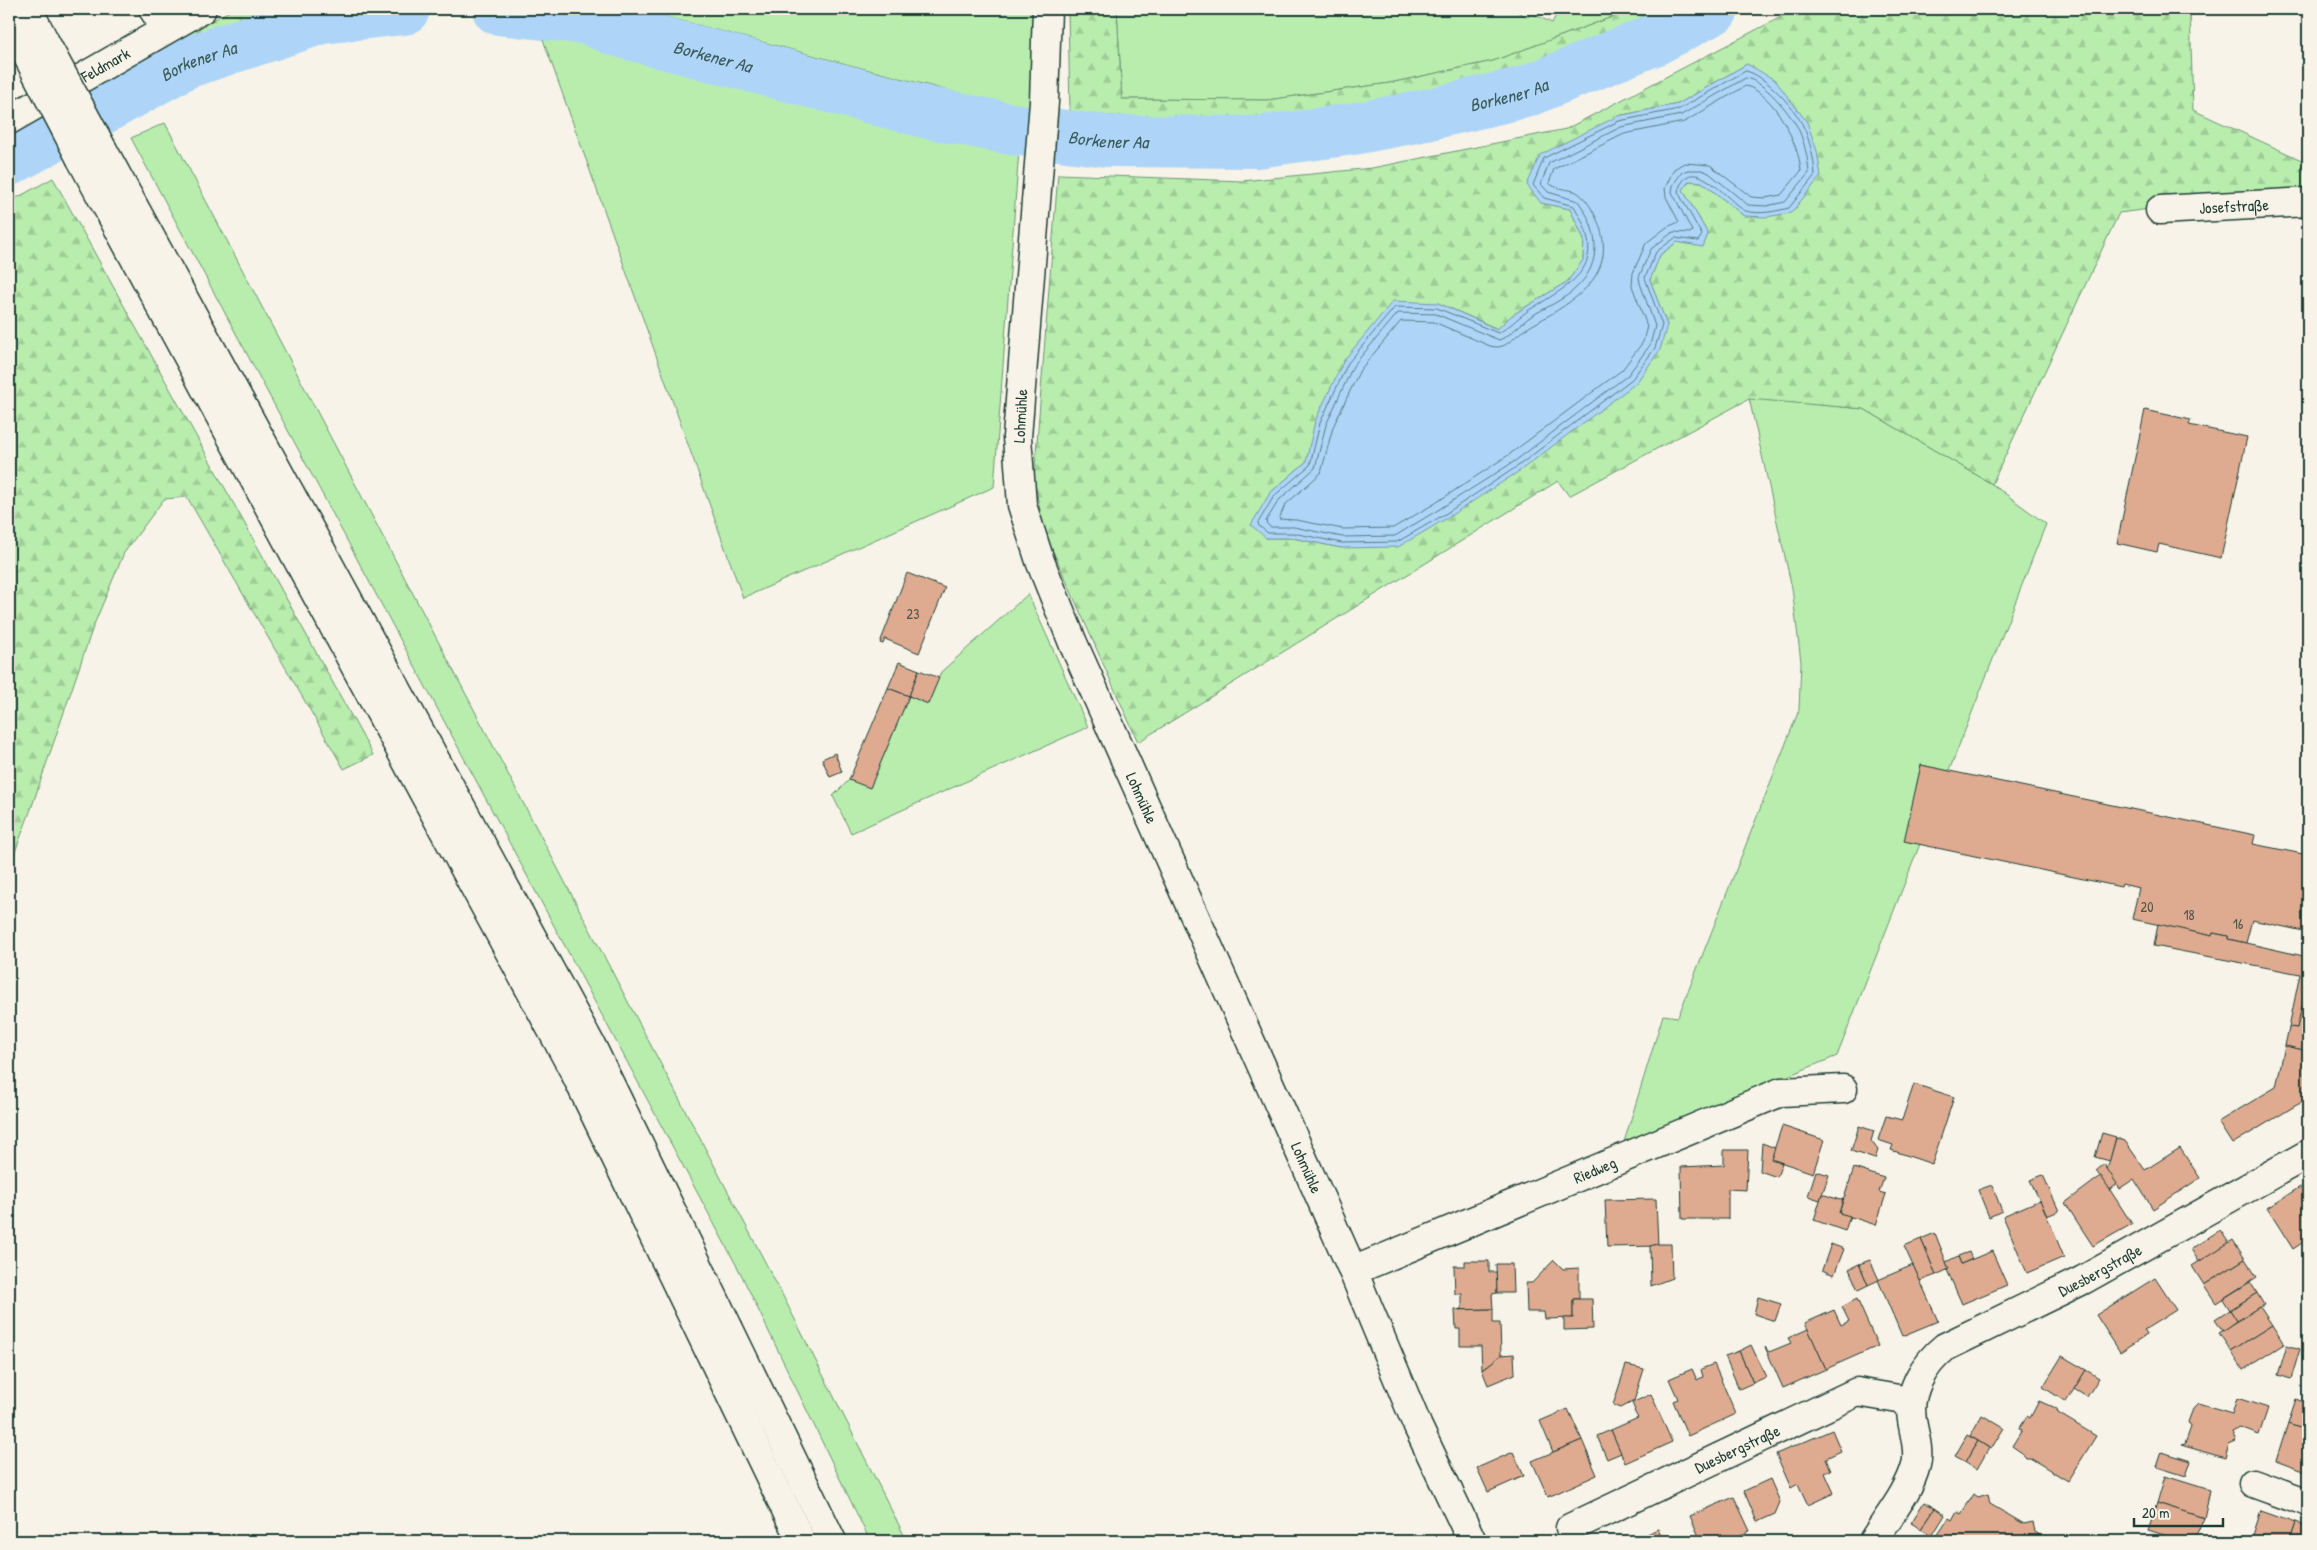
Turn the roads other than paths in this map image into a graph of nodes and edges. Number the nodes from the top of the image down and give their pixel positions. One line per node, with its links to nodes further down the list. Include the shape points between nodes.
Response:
1 (28, 9): 6 (main road)
2 (202, 9): 4 (main road, Feldmark)
3 (1047, 9): 13 (main road, Lohmühle, via 1044,102 1017,437 1022,505 1040,561 1073,643)
4 (159, 19): 7 (main road, Feldmark)
5 (9, 20): 6 (main road)
6 (36, 50): 8 (main road, bridge)
7 (9, 120)
8 (92, 154): 18 (main road, via 574,1071); 19 (main road, via 592,1047)
9 (2308, 202): 10 (main road, Josefstraße)
10 (2160, 210)
11 (1843, 1089): 13 (main road, Riedweg, via 1781,1092)
12 (2308, 1154): 14 (main road, Duesbergstraße, via 2083,1280 1946,1348 1926,1367)
13 (1353, 1271): 20 (main road, Lohmühle, via 1418,1427)
14 (1910, 1401): 17 (main road, Duesbergstraße, via 1857,1392); 21 (main road, via 1917,1464)
15 (2253, 1483): 16 (main road)
16 (2308, 1503)
17 (1570, 1528)
18 (801, 1541)
19 (832, 1541)
20 (1472, 1541)
21 (1873, 1541)

